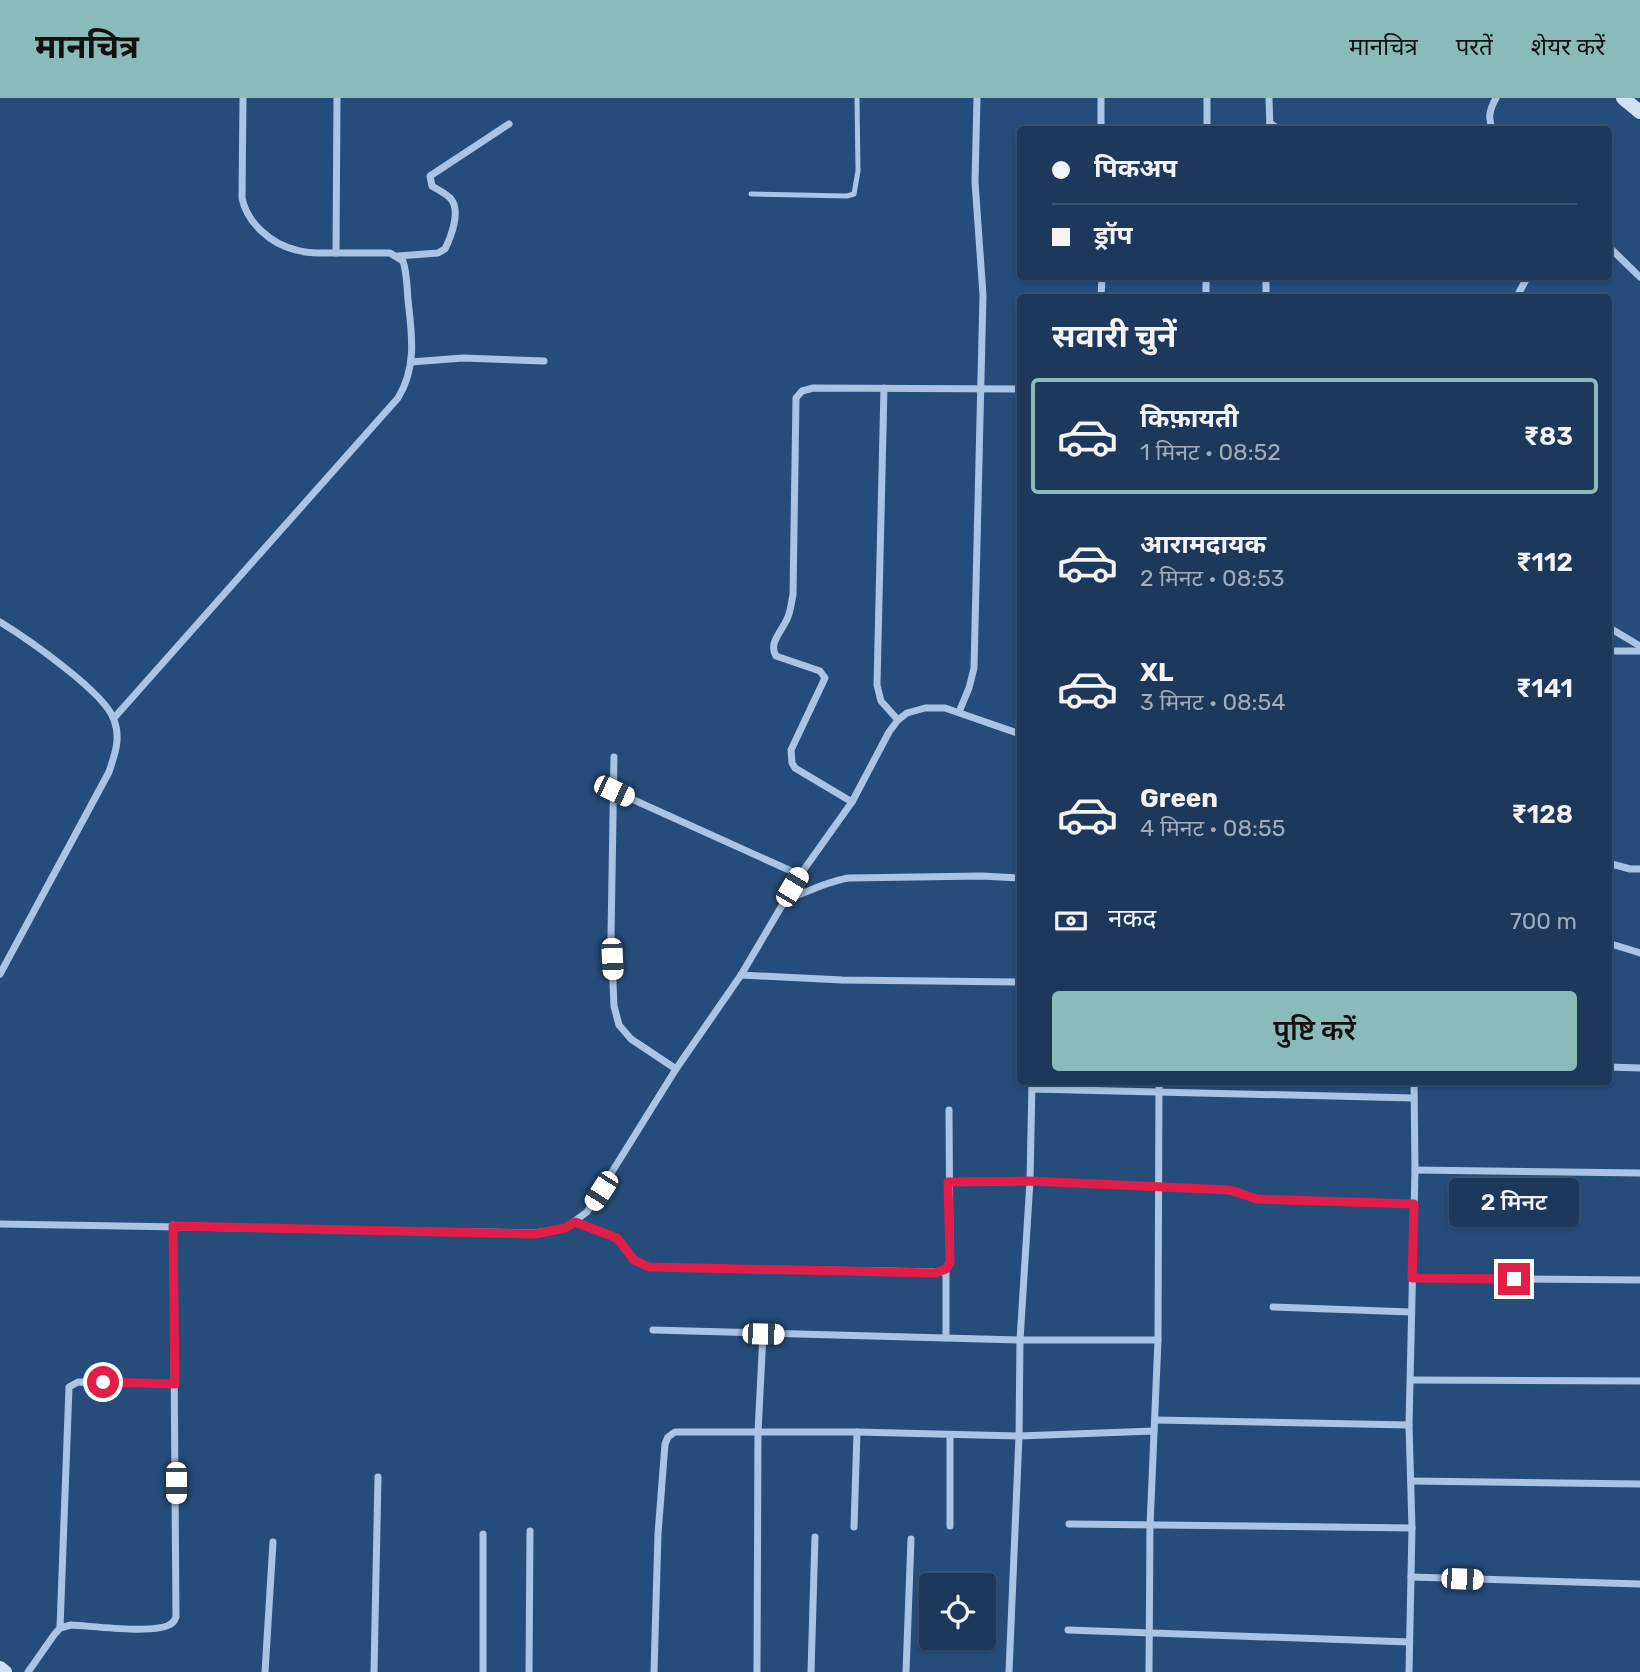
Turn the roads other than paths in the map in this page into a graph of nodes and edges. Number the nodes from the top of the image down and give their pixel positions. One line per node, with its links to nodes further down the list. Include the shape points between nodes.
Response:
1 (243, 98): 18 (street, via 244,211 255,226 294,250)
2 (337, 98): 18 (street)
3 (857, 98): 16 (lane, via 854,194)
4 (977, 98): 24 (street)
5 (1101, 98): 12 (street)
6 (1208, 98): 13 (street)
7 (1269, 98): 14 (street)
8 (1496, 98): 15 (street)
9 (1623, 98): 10 (street)
10 (1640, 112)
11 (509, 124): 19 (street, via 431,175 432,186 455,206 445,249)
12 (1101, 126)
13 (1207, 126)
14 (1270, 126)
15 (1490, 126)
16 (751, 194)
17 (1612, 250): 20 (street)
18 (335, 253): 19 (street, via 375,252)
19 (398, 257): 22 (street, via 405,267)
20 (1640, 277)
21 (544, 361): 22 (street)
22 (411, 362): 31 (street, via 398,398)
23 (884, 388): 24 (street); 32 (street, via 877,685 881,701); 36 (street, via 813,388 796,398 793,596 788,619 772,647 776,656 810,666 825,678 791,750 792,763)
24 (983, 389): 25 (street); 30 (street, via 974,667)
25 (1017, 389)
26 (0, 622): 31 (street, via 93,692)
27 (1612, 630): 28 (street)
28 (1640, 649): 29 (street)
29 (1612, 651)
30 (959, 712): 32 (street, via 925,708); 33 (street)
31 (114, 718): 44 (street, via 117,748 109,772)
32 (898, 720): 36 (street)
33 (1017, 733)
34 (614, 757): 35 (street)
35 (614, 791): 39 (street); 49 (street, via 611,936 615,1016 631,1040)
36 (852, 802): 39 (street)
37 (1612, 864): 38 (street)
38 (1640, 869)
39 (800, 875): 41 (street)
40 (1017, 878): 41 (street, via 849,878)
41 (785, 899): 45 (street)
42 (1612, 944): 43 (street)
43 (1640, 953)
44 (0, 974)
45 (741, 975): 46 (street); 49 (street)
46 (1017, 982)
47 (1612, 1068): 48 (street)
48 (1640, 1068)
49 (676, 1069): 62 (street, via 587,1212)
50 (1032, 1085): 53 (street); 58 (street)
51 (1159, 1085): 53 (street)
52 (1415, 1085): 54 (street)
53 (1159, 1094): 54 (street); 60 (street)
54 (1414, 1098): 56 (street)
55 (949, 1110): 59 (street)
56 (1415, 1170): 57 (street); 61 (street)
57 (1640, 1173)
58 (1030, 1181): 59 (street); 60 (street); 73 (street)
59 (948, 1182): 65 (street, via 950,1263)
60 (1158, 1188): 61 (street, via 1230,1190 1257,1199); 74 (street)
61 (1414, 1204): 66 (street)
62 (575, 1222): 64 (street, via 535,1234); 65 (street, via 617,1238 634,1260 649,1267 935,1273)
63 (0, 1224): 64 (street)
64 (173, 1226): 77 (street)
65 (946, 1269): 72 (street)
66 (1412, 1278): 67 (street); 69 (street)
67 (1640, 1280)
68 (1273, 1307): 69 (street)
69 (1411, 1312): 75 (street)
70 (653, 1330): 71 (street)
71 (763, 1334): 72 (street); 81 (street)
72 (946, 1338): 73 (street)
73 (1020, 1340): 74 (street); 84 (street)
74 (1158, 1340): 78 (street)
75 (1411, 1380): 76 (street); 79 (street)
76 (1640, 1381)
77 (175, 1384): 100 (street, via 78,1382 69,1387); 100 (street, via 174,1621 148,1628)
78 (1155, 1420): 79 (street); 80 (street)
79 (1409, 1425): 86 (street)
80 (1154, 1431): 84 (street); 90 (street)
81 (758, 1432): 82 (street); 111 (street, via 685,1431 668,1437 658,1534); 112 (street)
82 (857, 1432): 83 (street); 91 (street)
83 (950, 1435): 84 (street); 89 (street)
84 (1019, 1436): 115 (street)
85 (378, 1477): 108 (street)
86 (1411, 1481): 87 (street); 92 (street)
87 (1640, 1484)
88 (1069, 1524): 90 (street)
89 (950, 1526)
90 (1150, 1526): 92 (street); 102 (street)
91 (854, 1527)
92 (1412, 1528): 98 (street)
93 (530, 1531): 110 (street)
94 (483, 1534): 109 (street)
95 (815, 1537): 113 (street)
96 (911, 1539): 114 (street)
97 (273, 1542): 107 (street)
98 (1411, 1577): 99 (street); 103 (street)
99 (1640, 1584)
100 (60, 1628): 106 (street)
101 (1068, 1630): 102 (street)
102 (1150, 1633): 103 (street); 116 (street)
103 (1409, 1642): 117 (street)
104 (0, 1668): 105 (street)
105 (5, 1672)
106 (29, 1672)
107 (265, 1672)
108 (374, 1672)
109 (483, 1672)
110 (529, 1672)
111 (654, 1672)
112 (757, 1672)
113 (811, 1672)
114 (906, 1672)
115 (1009, 1672)
116 (1149, 1672)
117 (1409, 1672)

